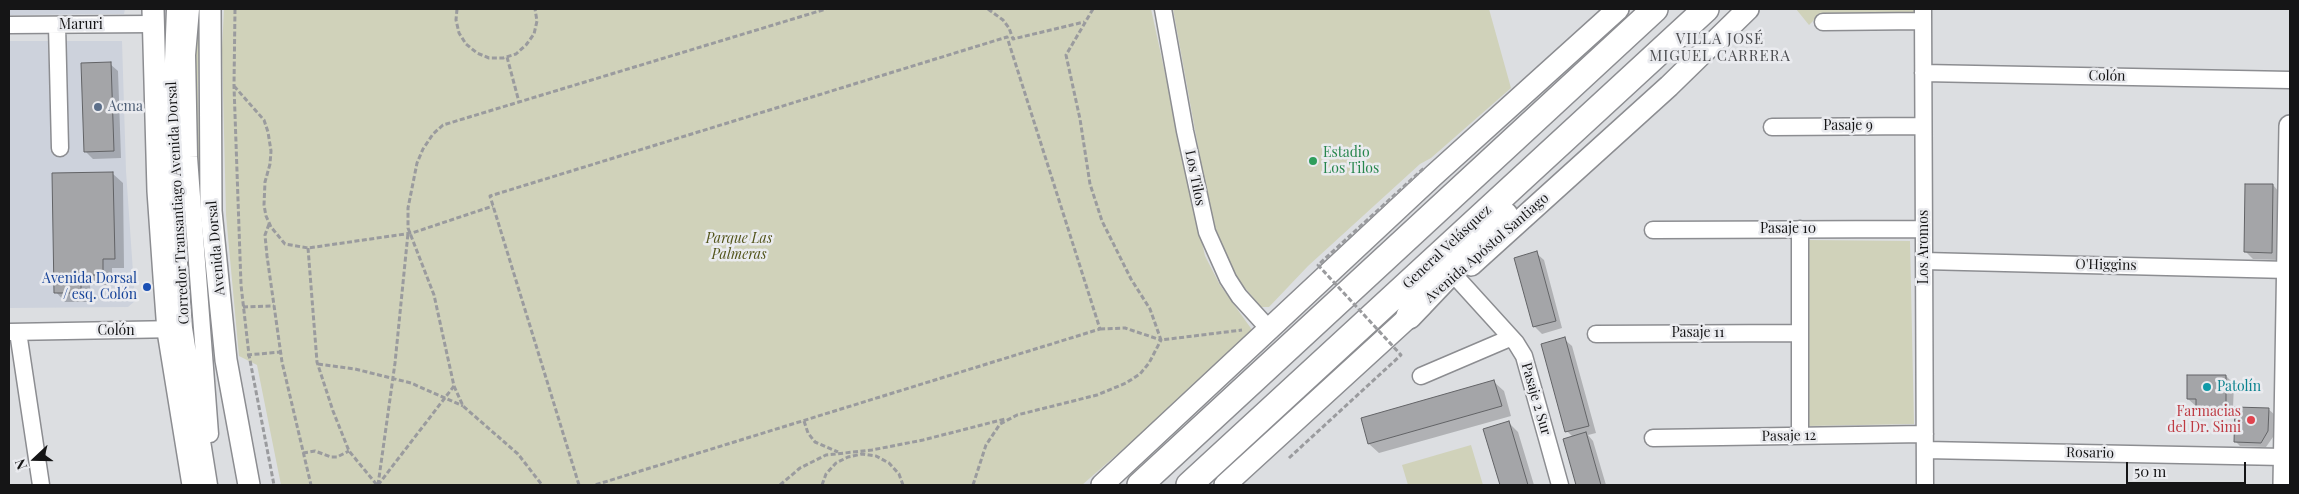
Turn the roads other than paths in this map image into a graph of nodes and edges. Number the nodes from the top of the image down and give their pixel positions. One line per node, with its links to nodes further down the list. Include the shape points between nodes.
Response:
1 (175, 9): 32 (street, Corredor Transantiago Avenida Dorsal, via 172,86 177,237)
2 (191, 9): 31 (street, Corredor Transantiago Avenida Dorsal, via 187,55 189,157)
3 (210, 9): 29 (main road, Avenida Dorsal, via 212,211)
4 (1163, 9): 33 (street, Los Tilos, via 1207,232 1228,279)
5 (1618, 9): 33 (main road)
6 (1632, 9): 18 (highway)
7 (1656, 9): 18 (highway)
8 (1706, 9): 17 (highway, General Velásquez)
9 (1748, 9): 28 (main road, Avenida Apóstol Santiago, via 1511,231)
10 (1923, 15): 12 (street); 15 (street, Los Aromos)
11 (153, 16): 14 (street, Maruri); 32 (main road, via 158,191)
12 (1823, 22)
13 (9, 25): 14 (street, Maruri)
14 (57, 25): 22 (street)
15 (1923, 73): 16 (street, Colón); 19 (street, Los Aromos)
16 (2290, 80)
17 (1612, 95): 30 (highway, via 1514,206); 52 (highway, General Velásquez)
18 (1545, 111): 39 (highway)
19 (1923, 126): 21 (street, Pasaje 9); 24 (street, Los Aromos)
20 (2290, 126): 27 (main road)
21 (1772, 127)
22 (60, 148)
23 (1800, 229): 24 (street, Pasaje 10); 25 (street, Pasaje 10); 35 (street)
24 (1924, 229): 26 (street, Los Aromos)
25 (1653, 230)
26 (1924, 261): 27 (street, O'Higgins); 42 (street, Los Aromos)
27 (2288, 270): 43 (main road)
28 (1456, 278): 30 (main road, Avenida Apóstol Santiago); 37 (street, Pasaje 2 Sur)
29 (228, 316): 31 (street, Colón); 48 (main road, Avenida Dorsal, via 226,360)
30 (1409, 316): 53 (main road, Avenida Apóstol Santiago)
31 (201, 326): 32 (street, Colón); 47 (street, Corredor Transantiago Avenida Dorsal)
32 (176, 329): 34 (street, Colón); 45 (main road, via 182,430); 46 (street, Corredor Transantiago Avenida Dorsal)
33 (1259, 329): 49 (main road)
34 (13, 332): 44 (street)
35 (1800, 333): 36 (street, Pasaje 11); 40 (street)
36 (1596, 334)
37 (1510, 338): 38 (street); 54 (street, Pasaje 2 Sur, via 1524,356)
38 (1421, 376)
39 (1230, 403): 50 (highway); 51 (highway)
40 (1800, 436): 41 (street, Pasaje 12); 42 (street, Pasaje 12)
41 (1654, 438)
42 (1925, 442): 43 (street, Rosario); 55 (street, Los Aromos)
43 (2284, 457): 56 (main road)
44 (41, 485)
45 (193, 485)
46 (208, 485)
47 (217, 485)
48 (249, 485)
49 (1102, 485)
50 (1124, 485)
51 (1140, 485)
52 (1189, 485)
53 (1225, 485)
54 (1560, 485)
55 (1925, 485)
56 (2284, 485)

